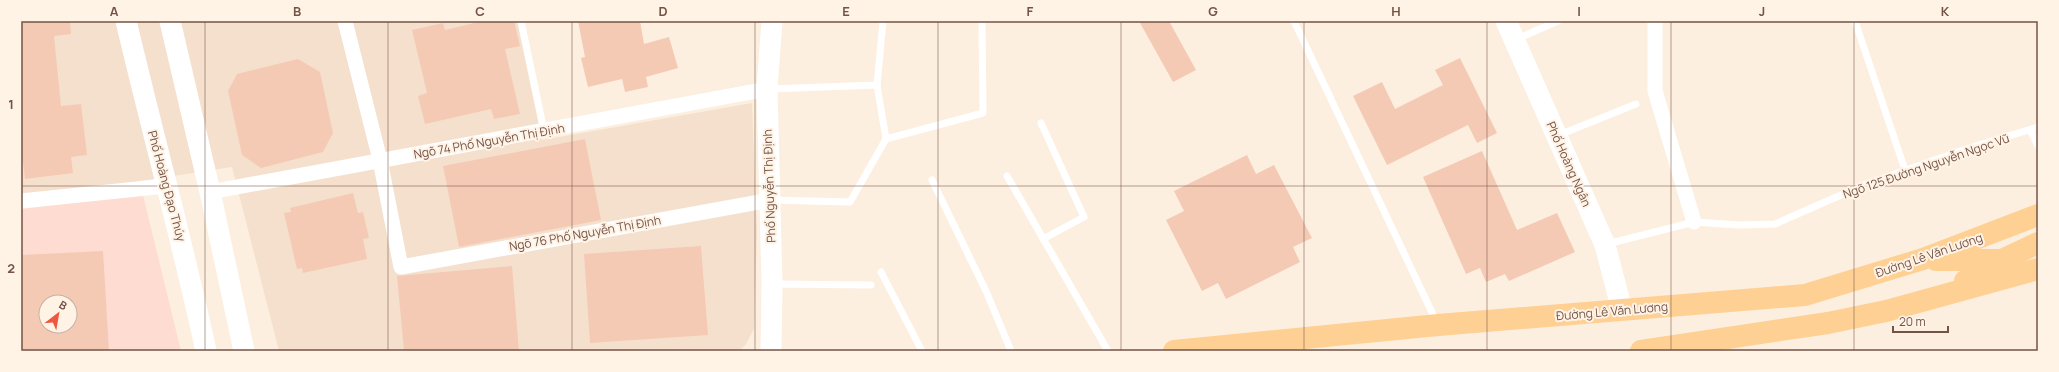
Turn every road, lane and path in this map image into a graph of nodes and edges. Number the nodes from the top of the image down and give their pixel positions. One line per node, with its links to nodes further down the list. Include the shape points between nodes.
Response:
1 (126, 21): 28 (main road, Phố Hoàng Đạo Thúy)
2 (170, 21): 29 (main road)
3 (345, 21): 24 (street)
4 (521, 21): 20 (lane)
5 (772, 21): 15 (main road, Phố Nguyễn Thị Định)
6 (883, 21): 14 (lane)
7 (982, 21): 22 (lane, via 983,113)
8 (1294, 21): 45 (lane)
9 (1506, 21): 13 (main road, Phố Hoàng Ngân)
10 (1558, 21): 13 (lane)
11 (1655, 21): 33 (street, via 1655,91)
12 (1855, 21): 25 (lane)
13 (1515, 40): 21 (main road, Phố Hoàng Ngân)
14 (877, 85): 15 (lane); 22 (lane)
15 (767, 89): 20 (street, Ngõ 74 Phố Nguyễn Thị Định); 30 (main road, Phố Nguyễn Thị Định)
16 (1636, 104): 21 (lane)
17 (1041, 123): 34 (lane, via 1084,216)
18 (2038, 127): 19 (lane, Ngõ 125 Đường Nguyễn Ngọc Vũ)
19 (2030, 130): 23 (lane); 25 (lane, Ngõ 125 Đường Nguyễn Ngọc Vũ)
20 (544, 131): 24 (street, Ngõ 74 Phố Nguyễn Thị Định)
21 (1557, 136): 36 (main road, Phố Hoàng Ngân)
22 (886, 139): 30 (lane, via 850,202)
23 (2038, 146)
24 (380, 160): 29 (street, Ngõ 74 Phố Nguyễn Thị Định); 30 (street, Ngõ 76 Phố Nguyễn Thị Định, via 401,267)
25 (1905, 170): 33 (lane, Ngõ 125 Đường Nguyễn Ngọc Vũ, via 1866,184 1775,224)
26 (1007, 176): 34 (lane)
27 (932, 180): 51 (lane, via 986,292)
28 (166, 186): 31 (street); 47 (main road, Phố Hoàng Đạo Thúy, via 185,253)
29 (210, 192): 48 (main road)
30 (770, 200): 41 (main road, Phố Nguyễn Thị Định)
31 (21, 201)
32 (2038, 215): 37 (main road, Đường Lê Văn Lương)
33 (1694, 222): 36 (lane, Ngõ 125 Đường Nguyễn Ngọc Vũ)
34 (1042, 239): 52 (lane)
35 (2038, 243): 38 (main road)
36 (1605, 245): 44 (main road, Phố Hoàng Ngân)
37 (1923, 260): 38 (main road); 44 (main road, Đường Lê Văn Lương, via 1806,295)
38 (2002, 260): 43 (main road)
39 (2038, 269): 43 (main road)
40 (881, 272): 50 (lane)
41 (772, 284): 42 (lane); 49 (main road, Phố Nguyễn Thị Định)
42 (871, 285)
43 (1938, 296): 46 (main road, via 1886,311 1828,323)
44 (1622, 310): 45 (main road, Đường Lê Văn Lương)
45 (1438, 325): 53 (main road, Đường Lê Văn Lương)
46 (1650, 350)
47 (206, 351)
48 (244, 351)
49 (771, 351)
50 (922, 351)
51 (1011, 351)
52 (1108, 351)
53 (1174, 351)

